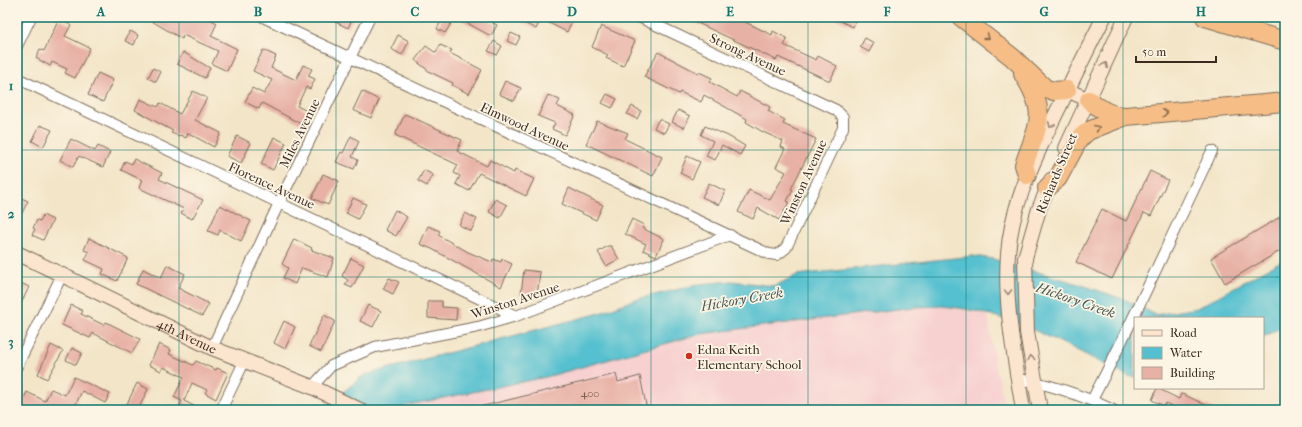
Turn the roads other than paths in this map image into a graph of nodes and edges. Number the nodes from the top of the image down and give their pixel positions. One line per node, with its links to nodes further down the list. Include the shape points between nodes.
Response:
1 (31, 17): 10 (street)
2 (263, 17): 12 (street, Elmwood Avenue)
3 (370, 17): 12 (street, Miles Avenue)
4 (639, 17): 18 (street, Strong Avenue, via 836,110)
5 (961, 17): 11 (highway, one-way to 11)
6 (1104, 17): 14 (street, Richards Street)
7 (1126, 17): 15 (street, Richards Street, one-way to 7)
8 (1205, 17): 9 (highway)
9 (1285, 41)
10 (17, 46)
11 (1012, 57): 14 (highway, via 1046,89); 20 (highway, via 1034,91 1040,116 1036,135 1024,165)
12 (350, 59): 22 (street, Miles Avenue); 23 (street, Elmwood Avenue)
13 (17, 78): 22 (street, Florence Avenue)
14 (1068, 90): 15 (street); 20 (street, Richards Street, one-way to 20)
15 (1089, 100): 17 (highway, via 1101,110 1116,116); 21 (street, Richards Street)
16 (1285, 102): 17 (highway, one-way to 16)
17 (1126, 116): 21 (highway, one-way to 17, via 1058,178 1079,138 1088,131)
18 (843, 117): 25 (street, Winston Avenue, via 843,128 786,248)
19 (1212, 150): 28 (street)
20 (1027, 176): 33 (street, Richards Street, one-way to 33, via 1014,214 1008,254 1007,296)
21 (1047, 188): 34 (street, Richards Street, one-way to 21, via 1027,332 1026,258)
22 (279, 203): 27 (street, Florence Avenue); 30 (street, Miles Avenue)
23 (730, 236): 25 (street, Elmwood Avenue, via 769,254); 27 (street, Winston Avenue)
24 (17, 254): 26 (street, 4th Avenue)
25 (778, 255)
26 (62, 275): 30 (street, 4th Avenue); 32 (street)
27 (516, 316): 35 (street, Winston Avenue, via 478,327 375,347 332,366)
28 (1134, 317)
29 (1134, 317): 36 (street)
30 (212, 348): 31 (street, 4th Avenue)
31 (244, 362): 35 (street, 4th Avenue); 37 (street)
32 (17, 366)
33 (1018, 379): 34 (street); 39 (street, Richards Street)
34 (1035, 382): 36 (street); 40 (street, Richards Street)
35 (312, 388): 38 (street, 4th Avenue)
36 (1092, 400): 41 (street)
37 (221, 410)
38 (360, 410)
39 (1023, 410)
40 (1040, 410)
41 (1113, 410)

